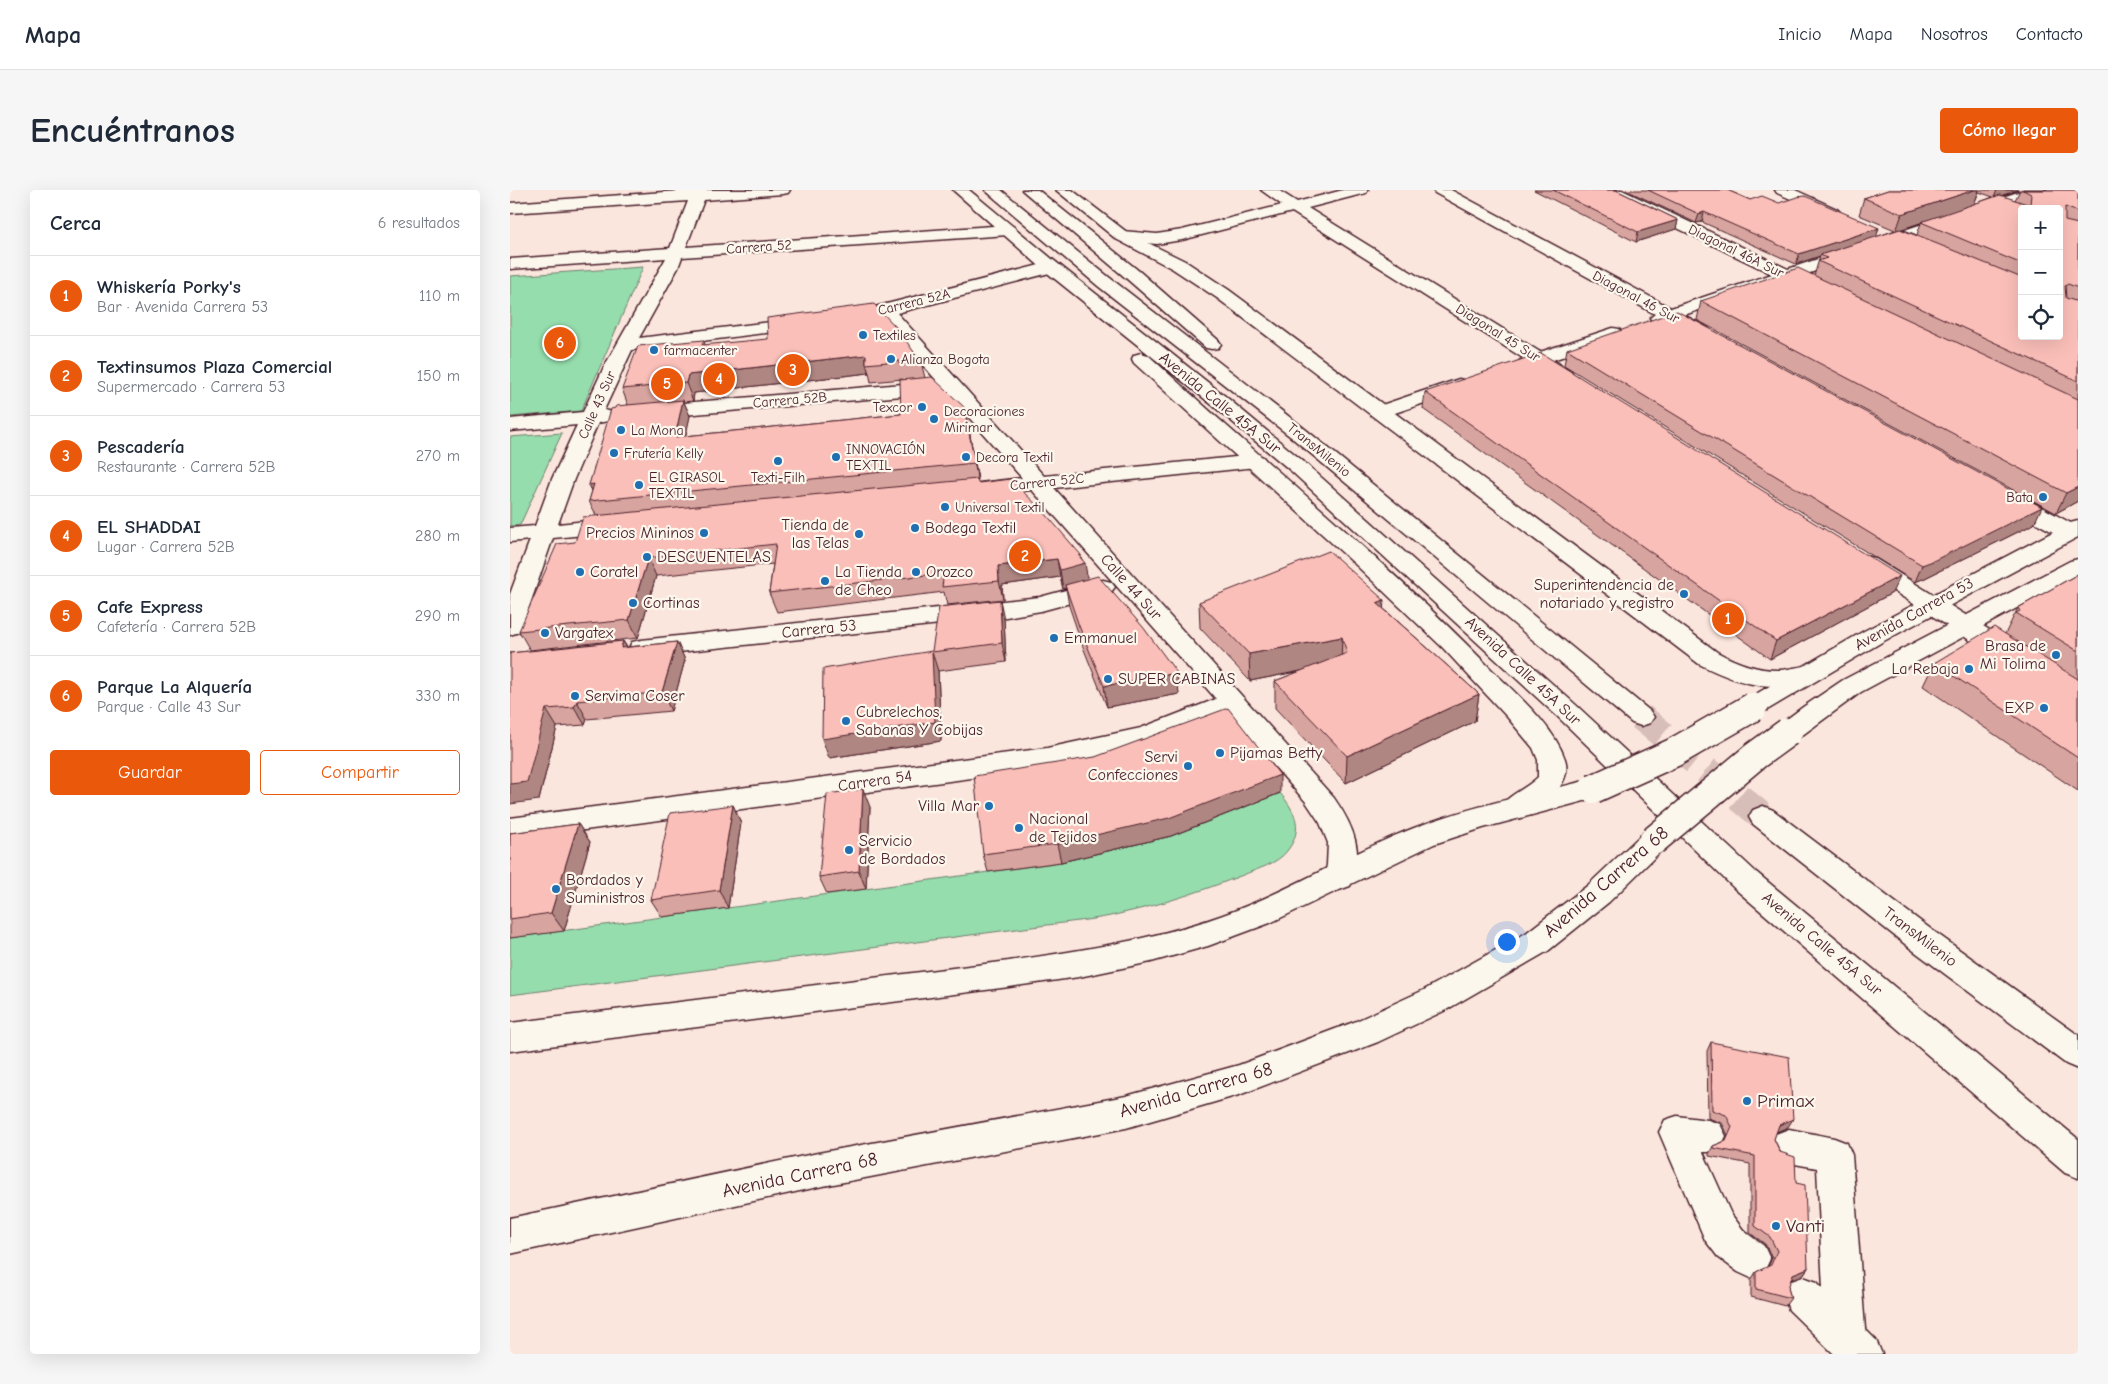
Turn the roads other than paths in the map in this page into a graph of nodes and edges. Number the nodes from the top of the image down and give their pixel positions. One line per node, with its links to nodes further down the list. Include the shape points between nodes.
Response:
1 (783, 190): 12 (main road)
2 (960, 190): 19 (main road, Avenida Calle 45A Sur)
3 (992, 190): 4 (main road, TransMilenio, via 1648,713)
4 (1029, 190)
5 (1063, 190): 21 (main road)
6 (1268, 190): 15 (main road, Diagonal 45 Sur)
7 (1361, 190): 15 (main road)
8 (1440, 190): 30 (main road, Diagonal 46 Sur)
9 (1610, 190): 27 (main road, Diagonal 46A Sur)
10 (1782, 190): 18 (main road)
11 (2039, 190): 14 (main road)
12 (699, 193): 16 (main road); 24 (main road, Calle 43 Sur)
13 (1970, 196): 14 (main road)
14 (1994, 205): 17 (main road); 22 (main road)
15 (1294, 207): 21 (main road, via 1182,236 1157,239); 35 (main road, Diagonal 45 Sur)
16 (510, 208)
17 (2015, 214)
18 (1843, 216)
19 (1008, 230): 24 (main road, Carrera 52); 26 (main road, Avenida Calle 45A Sur)
20 (1878, 231): 22 (main road)
21 (1122, 236): 40 (main road, via 1179,265 1223,294)
22 (1895, 239): 23 (main road); 27 (main road)
23 (1913, 246)
24 (676, 252): 25 (main road, Carrera 52); 34 (main road, Calle 43 Sur)
25 (510, 264)
26 (1051, 267): 29 (main road, Carrera 52A); 43 (main road, via 1136,354); 70 (main road, Avenida Calle 45A Sur, via 1297,466 1566,711 1745,880)
27 (1787, 275): 28 (main road, Diagonal 46A Sur); 30 (main road)
28 (1813, 288)
29 (885, 311): 31 (main road, Carrera 52A); 38 (main road, Calle 44 Sur)
30 (1669, 314): 33 (main road, Diagonal 46 Sur); 35 (main road)
31 (849, 317)
32 (823, 320): 34 (main road)
33 (1722, 343)
34 (626, 345): 41 (main road, Calle 43 Sur)
35 (1538, 359): 36 (main road); 39 (main road, Diagonal 45 Sur)
36 (1510, 368)
37 (1472, 381): 40 (main road)
38 (951, 385): 41 (main road, Carrera 52B); 44 (main road, Calle 44 Sur)
39 (1580, 385)
40 (1380, 412): 59 (main road, via 1708,658 1726,668 1756,677 1794,678)
41 (592, 417): 42 (main road, Carrera 52B); 49 (main road, Calle 43 Sur, via 554,500)
42 (510, 426)
43 (1256, 461): 44 (main road, Carrera 52C); 62 (main road, via 1404,596 1476,668 1542,743 1552,760 1553,773 1547,785 1534,797)
44 (1038, 483): 46 (main road, Carrera 52C); 53 (main road, Calle 44 Sur)
45 (1992, 489): 48 (main road)
46 (958, 491)
47 (632, 523): 49 (main road)
48 (2074, 530): 54 (main road, Avenida Carrera 53)
49 (544, 532): 50 (main road); 56 (main road, Calle 43 Sur)
50 (510, 535)
51 (1847, 551): 54 (main road)
52 (2078, 566): 55 (main road, Avenida Carrera 53)
53 (1125, 581): 57 (main road, Carrera 53, via 1041,604 1006,609); 60 (main road, Calle 44 Sur)
54 (1931, 604): 55 (main road); 59 (main road, Avenida Carrera 53)
55 (1966, 626): 58 (main road); 61 (main road, Avenida Carrera 53, via 1852,686)
56 (510, 627)
57 (617, 650)
58 (2029, 666)
59 (1808, 673): 62 (main road, Avenida Carrera 53, bridge, via 1673,753 1593,789)
60 (1233, 702): 63 (main road, Carrera 54, via 1146,736 1047,758); 64 (main road, Calle 44 Sur, via 1330,814 1339,831 1344,853)
61 (1788, 732): 71 (main road, Avenida Carrera 68, bridge, via 1653,841 1598,894 1537,942 1426,1004 1366,1032 1267,1071 1126,1112 818,1170)
62 (1513, 809): 64 (main road, via 1424,836)
63 (510, 829)
64 (1339, 878): 66 (main road, via 1208,933 1079,964)
65 (2078, 1033): 67 (main road, TransMilenio, via 1771,812 1921,939)
66 (510, 1037)
67 (2078, 1054)
68 (1708, 1136): 72 (main road, via 1677,1132 1718,1227 1731,1244)
69 (1789, 1146): 74 (main road, via 1834,1155)
70 (2078, 1161)
71 (510, 1236)
72 (1751, 1259)
73 (1803, 1296): 74 (main road)
74 (1854, 1346)

